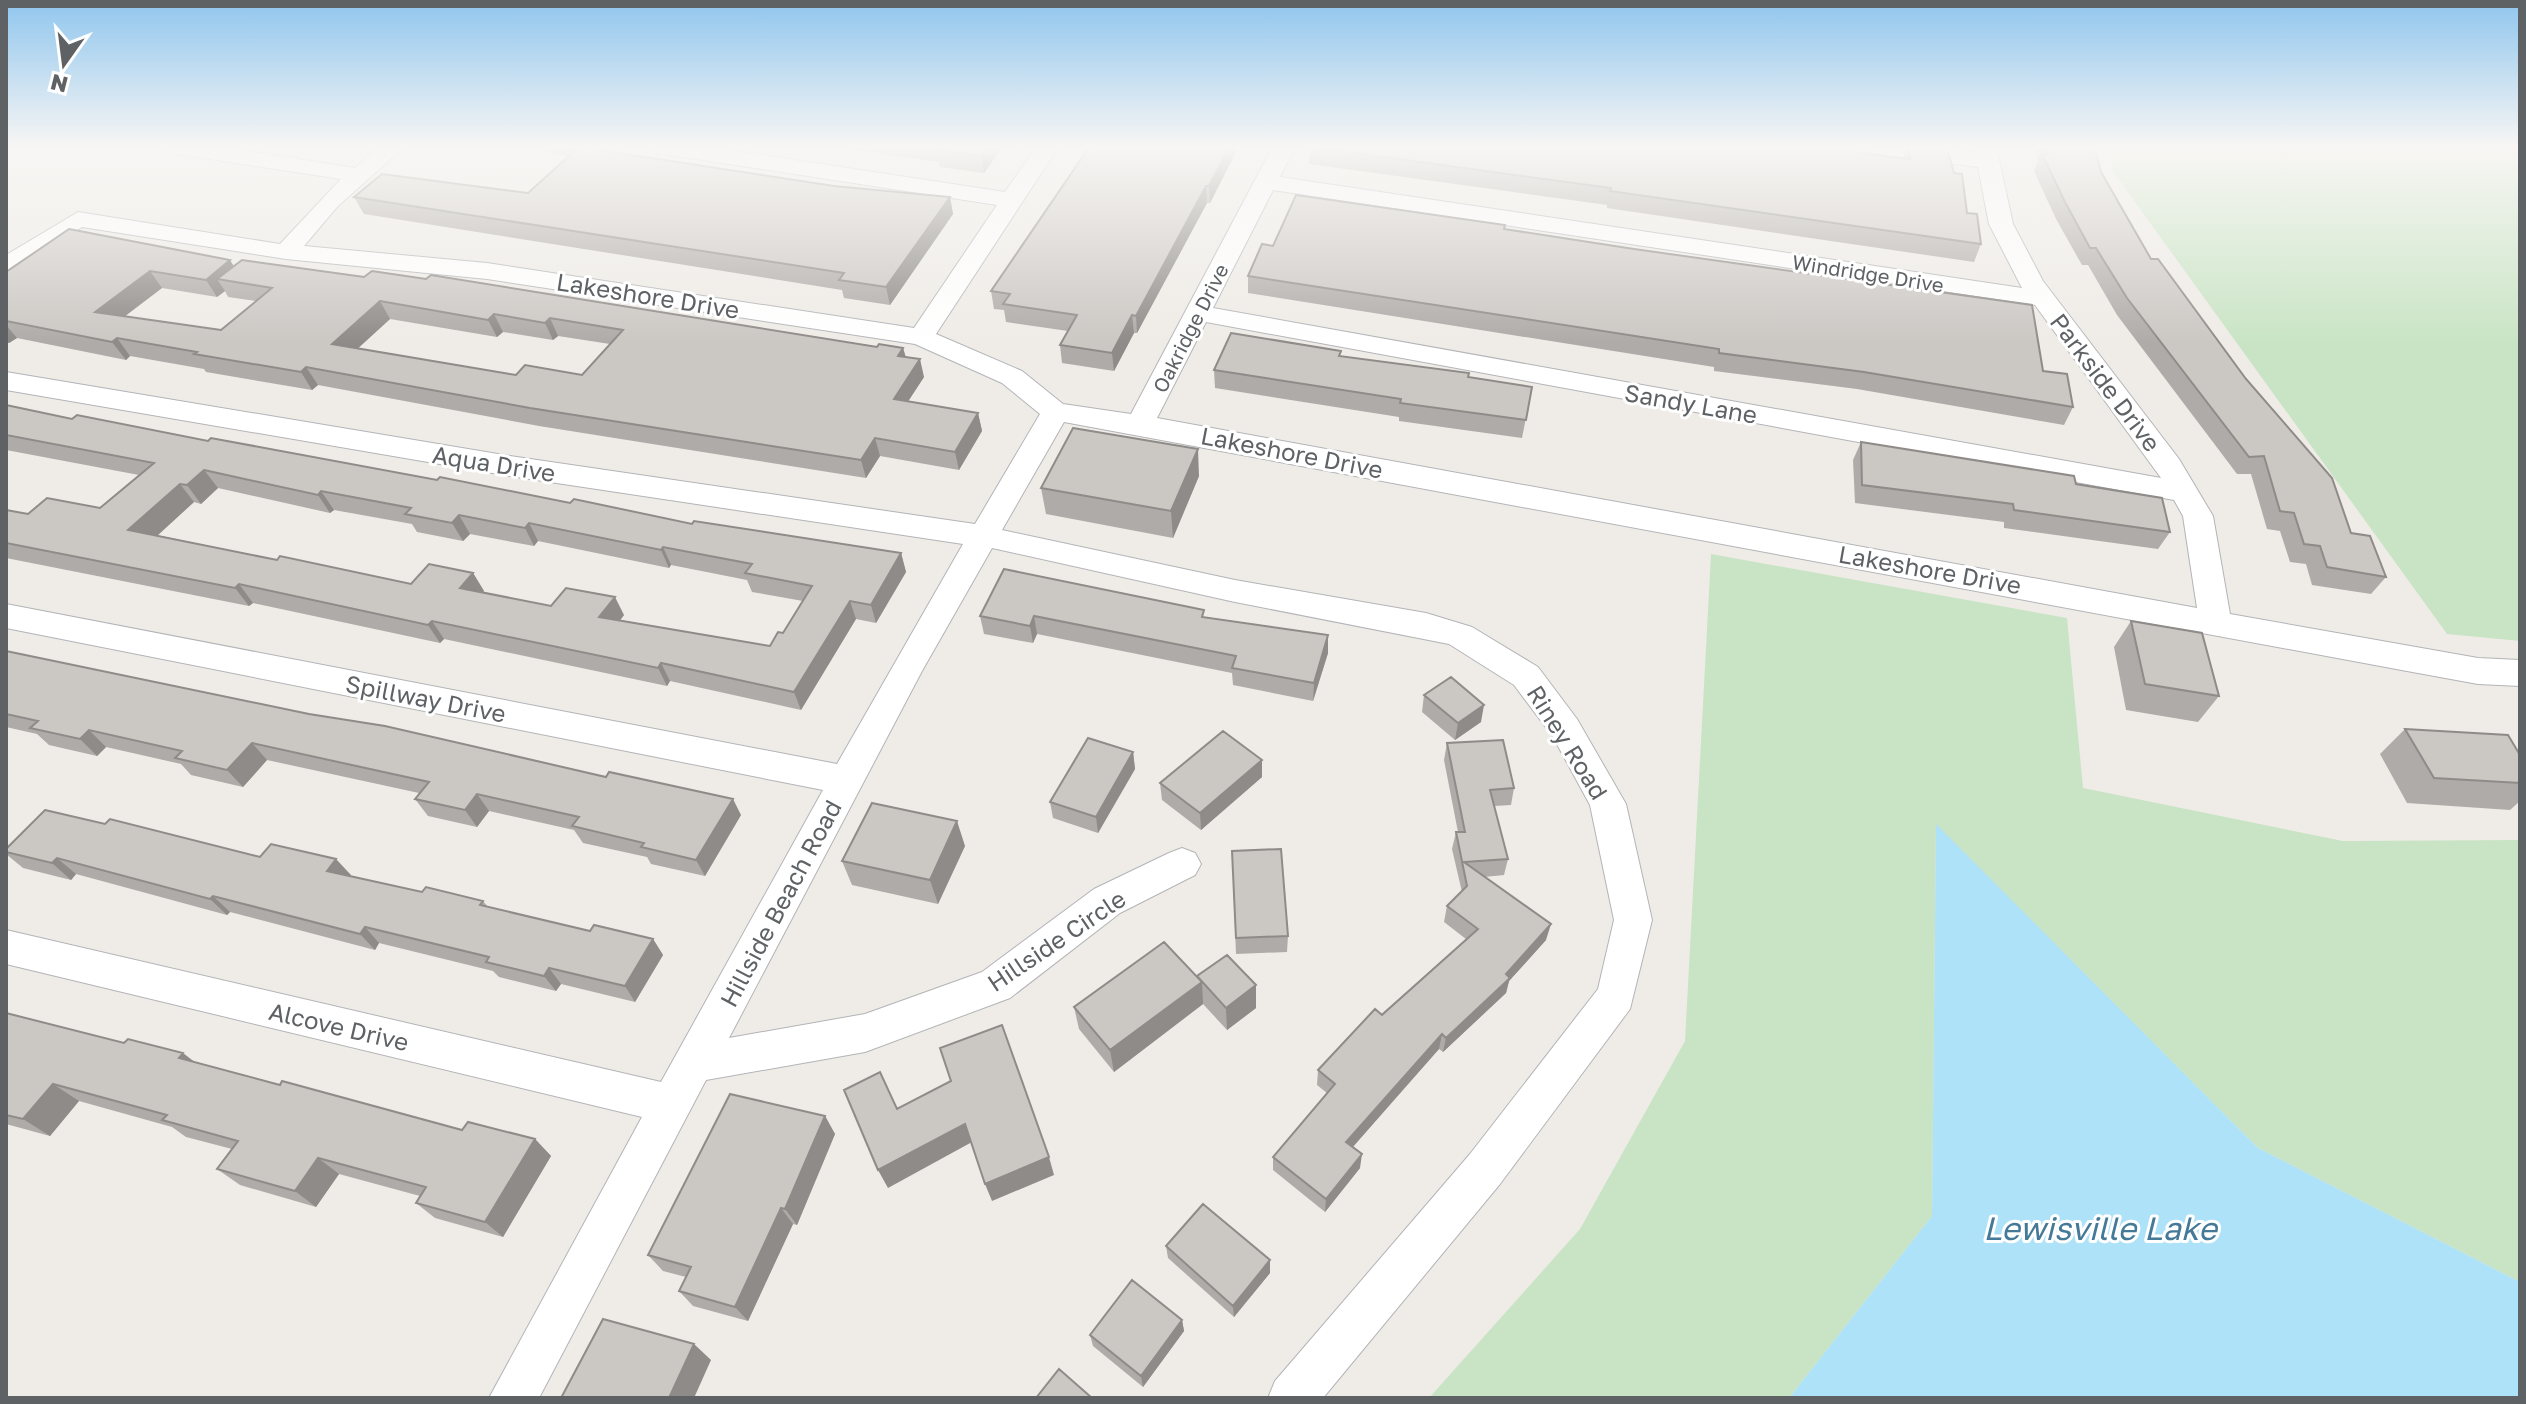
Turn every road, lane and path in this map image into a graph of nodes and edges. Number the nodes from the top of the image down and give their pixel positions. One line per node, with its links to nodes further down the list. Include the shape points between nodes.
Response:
1 (321, 212): 6 (street)
2 (1003, 212): 10 (street)
3 (1250, 212): 9 (street, Oakridge Drive)
4 (1461, 212): 8 (street, Windridge Drive)
5 (1998, 212): 8 (street, Parkside Drive)
6 (286, 252): 7 (street, Lakeshore Drive, via 78,219); 10 (street, Lakeshore Drive, via 487,271)
7 (6, 266)
8 (2043, 299): 14 (street, Parkside Drive)
9 (1198, 313): 13 (street, Oakridge Drive); 14 (street, Sandy Lane)
10 (921, 337): 12 (street, Lakeshore Drive, via 1012,377)
11 (6, 381): 15 (street, Aqua Drive, via 510,466)
12 (1055, 412): 13 (street, Lakeshore Drive); 15 (street, Hillside Beach Road)
13 (1140, 424): 17 (street, Lakeshore Drive)
14 (2184, 492): 17 (street, Parkside Drive, via 2198,516)
15 (983, 536): 19 (street, Hillside Beach Road); 25 (street, Riney Road, via 1460,635 1526,676 1565,728 1608,804 1633,920 1616,996 1485,1169)
16 (6, 616): 19 (street, Spillway Drive)
17 (2215, 623): 18 (street, Lakeshore Drive, via 2450,666)
18 (2520, 673)
19 (846, 780): 22 (street, Hillside Beach Road)
20 (1182, 864): 22 (street, Hillside Circle, via 1107,901 996,985 865,1033)
21 (6, 947): 23 (street, Alcove Drive)
22 (695, 1063): 23 (street, Hillside Beach Road)
23 (673, 1105): 24 (street, Hillside Beach Road)
24 (513, 1398)
25 (1292, 1398)

